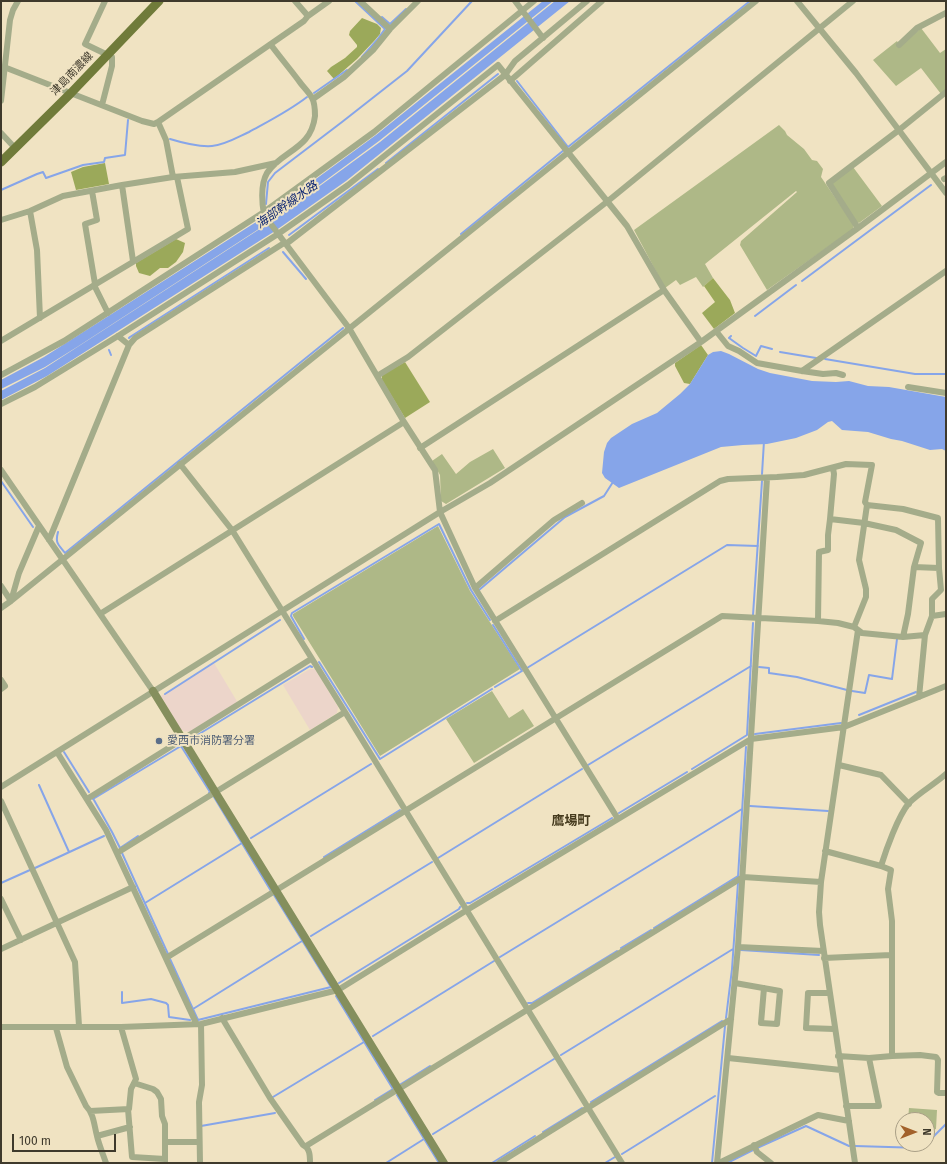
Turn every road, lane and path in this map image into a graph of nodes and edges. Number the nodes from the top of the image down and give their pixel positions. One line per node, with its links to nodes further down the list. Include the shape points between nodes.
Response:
1 (18, 1): 24 (street, via 13,10)
2 (105, 1): 23 (street, via 85,44)
3 (159, 1): 23 (main road, 津島南濃線)
4 (295, 1): 17 (street)
5 (329, 1): 17 (street)
6 (360, 1): 19 (street)
7 (418, 1): 19 (street)
8 (515, 1): 15 (street)
9 (534, 1): 15 (street)
10 (587, 1): 20 (street)
11 (602, 1): 26 (street)
12 (756, 1): 36 (street)
13 (797, 1): 18 (street)
14 (854, 1): 18 (street)
15 (523, 12): 20 (street); 47 (street, via 374,132)
16 (946, 13): 22 (street, via 917,28)
17 (308, 16): 21 (street)
18 (820, 28): 33 (street); 45 (street)
19 (390, 29): 29 (street, via 373,50 344,77)
20 (542, 36): 25 (street, via 515,61)
21 (271, 45): 29 (street); 32 (street)
22 (899, 45)
23 (108, 54): 28 (main road, 津島南濃線); 31 (street, via 112,57 112,66)
24 (3, 69): 28 (street); 30 (street)
25 (505, 75): 26 (street); 50 (street, via 498,65 348,184); 51 (street)
26 (510, 81): 36 (street)
27 (946, 92): 33 (street)
28 (71, 93): 31 (street); 35 (main road, 津島南濃線)
29 (313, 99): 39 (street, via 314,121 309,134 303,143)
30 (1, 101)
31 (102, 105): 32 (street, via 142,121 154,124)
32 (158, 122): 41 (street, via 166,140)
33 (900, 130): 40 (street); 49 (street, via 829,183)
34 (1, 133): 35 (street)
35 (16, 148): 37 (main road, 津島南濃線)
36 (568, 152): 45 (street); 58 (street)
37 (1, 162)
38 (946, 162): 40 (street)
39 (276, 163): 41 (street, via 235,172); 47 (street, via 267,174 263,186)
40 (932, 173): 44 (street); 49 (street)
41 (175, 177): 42 (street); 52 (street, via 188,229)
42 (122, 185): 43 (street); 52 (street)
43 (92, 191): 46 (street, via 63,196); 54 (street, via 97,220 86,224)
44 (946, 193)
45 (608, 202): 55 (street, via 627,226); 67 (street, via 408,358)
46 (30, 211): 48 (street); 57 (street, via 37,250)
47 (264, 214): 50 (street); 56 (street)
48 (1, 220)
49 (858, 228): 59 (street)
50 (277, 233): 51 (street); 60 (street)
51 (285, 243): 58 (street); 63 (street, via 135,338)
52 (134, 261): 54 (street)
53 (946, 271): 64 (street)
54 (94, 285): 56 (street); 57 (street)
55 (664, 290): 62 (street); 72 (street)
56 (108, 313): 66 (street, via 64,341)
57 (40, 318): 61 (street)
58 (349, 328): 67 (street); 73 (street)
59 (716, 331): 62 (street); 64 (street, via 728,346 757,363)
60 (118, 336): 63 (street); 70 (street, via 35,387)
61 (1, 341)
62 (701, 342): 79 (street, via 490,483)
63 (129, 345): 84 (street)
64 (802, 371): 65 (street)
65 (843, 374)
66 (1, 375)
67 (376, 376): 71 (street)
68 (908, 387): 69 (street)
69 (946, 393)
70 (1, 404)
71 (404, 422): 72 (street); 83 (street)
72 (420, 448): 79 (street, via 435,470)
73 (180, 464): 83 (street); 87 (street)
74 (833, 468): 76 (street, via 804,475); 78 (street, via 846,464 872,465 865,502); 80 (street)
75 (1, 470): 82 (street)
76 (767, 478): 98 (street); 99 (street, via 720,481)
77 (582, 503): 91 (street, via 554,520)
78 (867, 505): 81 (street); 85 (street, via 903,509 938,518)
79 (440, 512): 91 (street); 94 (street)
80 (830, 519): 81 (street); 100 (street, via 828,550 819,552)
81 (864, 523): 88 (street, via 896,530 921,543); 101 (street, via 859,560 866,597)
82 (39, 526): 84 (street); 92 (street)
83 (232, 530): 94 (street); 95 (street)
84 (49, 540): 87 (street)
85 (939, 558): 86 (street); 89 (street)
86 (946, 559)
87 (62, 560): 92 (street); 95 (street)
88 (914, 567): 89 (street); 103 (street)
89 (939, 568): 97 (street, via 940,590 932,599)
90 (1, 586): 92 (street)
91 (475, 588): 99 (street)
92 (11, 601): 93 (street)
93 (1, 608)
94 (281, 610): 104 (street); 108 (street)
95 (100, 614): 108 (street)
96 (946, 614): 97 (street)
97 (932, 616): 102 (street)
98 (758, 618): 100 (street); 111 (street, via 722,616); 114 (street)
99 (495, 621): 111 (street)
100 (818, 621): 101 (street)
101 (856, 628): 103 (street, via 862,633); 112 (street)
102 (925, 635): 103 (street); 109 (street)
103 (903, 637)
104 (311, 659): 110 (street); 113 (street)
105 (1, 680): 107 (street, via 5,686)
106 (946, 686): 109 (street)
107 (1, 689)
108 (153, 691): 113 (street); 115 (street)
109 (919, 697): 112 (street)
110 (345, 712): 119 (street); 123 (street)
111 (555, 719): 123 (street); 124 (street)
112 (844, 727): 114 (street); 116 (street)
113 (183, 739): 119 (street); 120 (street)
114 (750, 739): 124 (street); 128 (street)
115 (57, 752): 118 (street); 120 (street)
116 (839, 765): 122 (street, via 881,775); 125 (street)
117 (946, 774): 122 (street)
118 (1, 787)
119 (216, 792): 126 (street); 131 (street)
120 (87, 799): 126 (street)
121 (1, 801): 134 (street)
122 (909, 804): 127 (street)
123 (406, 811): 131 (street); 133 (street)
124 (618, 819): 133 (street)
125 (825, 851): 127 (street); 129 (street)
126 (117, 853): 130 (street)
127 (881, 866): 139 (street, via 891,870 888,889 892,921)
128 (743, 877): 129 (street); 136 (street); 146 (street)
129 (821, 882): 138 (street, via 819,912)
130 (133, 887): 134 (street); 140 (street)
131 (276, 891): 140 (street); 144 (street)
132 (1, 899): 135 (street)
133 (467, 910): 144 (street); 146 (street)
134 (58, 923): 135 (street); 150 (street, via 75,962)
135 (21, 940): 137 (street)
136 (738, 947): 138 (street); 142 (street)
137 (1, 949)
138 (823, 951): 141 (street)
139 (891, 955): 141 (street); 156 (street)
140 (166, 958): 149 (street)
141 (824, 958): 145 (street)
142 (735, 983): 143 (street); 148 (street)
143 (764, 988): 143 (street, via 780,991 777,1024 761,1023)
144 (338, 990): 147 (street); 161 (street)
145 (829, 993): 154 (street); 154 (street, via 808,993 806,1028)
146 (528, 1010): 161 (street); 164 (street)
147 (222, 1018): 149 (street); 172 (street, via 270,1098)
148 (731, 1019): 157 (street); 164 (street)
149 (199, 1023): 152 (street); 171 (street, via 202,1085 199,1102)
150 (79, 1026): 152 (street); 153 (street)
151 (1, 1027): 153 (street)
152 (120, 1027): 160 (street, via 136,1080)
153 (56, 1028): 166 (street, via 67,1067)
154 (834, 1029): 155 (street)
155 (838, 1056): 158 (street); 159 (street)
156 (892, 1056): 158 (street); 162 (street, via 936,1057 937,1092)
157 (728, 1058): 159 (street); 181 (street)
158 (869, 1058): 163 (street, via 879,1106)
159 (841, 1070): 163 (street)
160 (134, 1083): 165 (street); 170 (street, via 152,1089 161,1099)
161 (399, 1090): 172 (street); 178 (street)
162 (946, 1093)
163 (846, 1106): 167 (street)
164 (588, 1108): 179 (street); 180 (street)
165 (128, 1109): 166 (street); 168 (street)
166 (90, 1111): 169 (street)
167 (849, 1121): 173 (street, via 818,1115); 183 (street)
168 (130, 1127): 169 (street); 174 (street, via 132,1157)
169 (97, 1136): 175 (street)
170 (166, 1142): 171 (street); 174 (street)
171 (199, 1142): 176 (street)
172 (306, 1146): 177 (street)
173 (754, 1146): 181 (street); 182 (street, via 757,1152)
174 (165, 1161)
175 (106, 1163)
176 (200, 1163)
177 (310, 1163)
178 (444, 1163)
179 (498, 1163)
180 (622, 1163)
181 (718, 1163)
182 (771, 1163)
183 (855, 1163)

